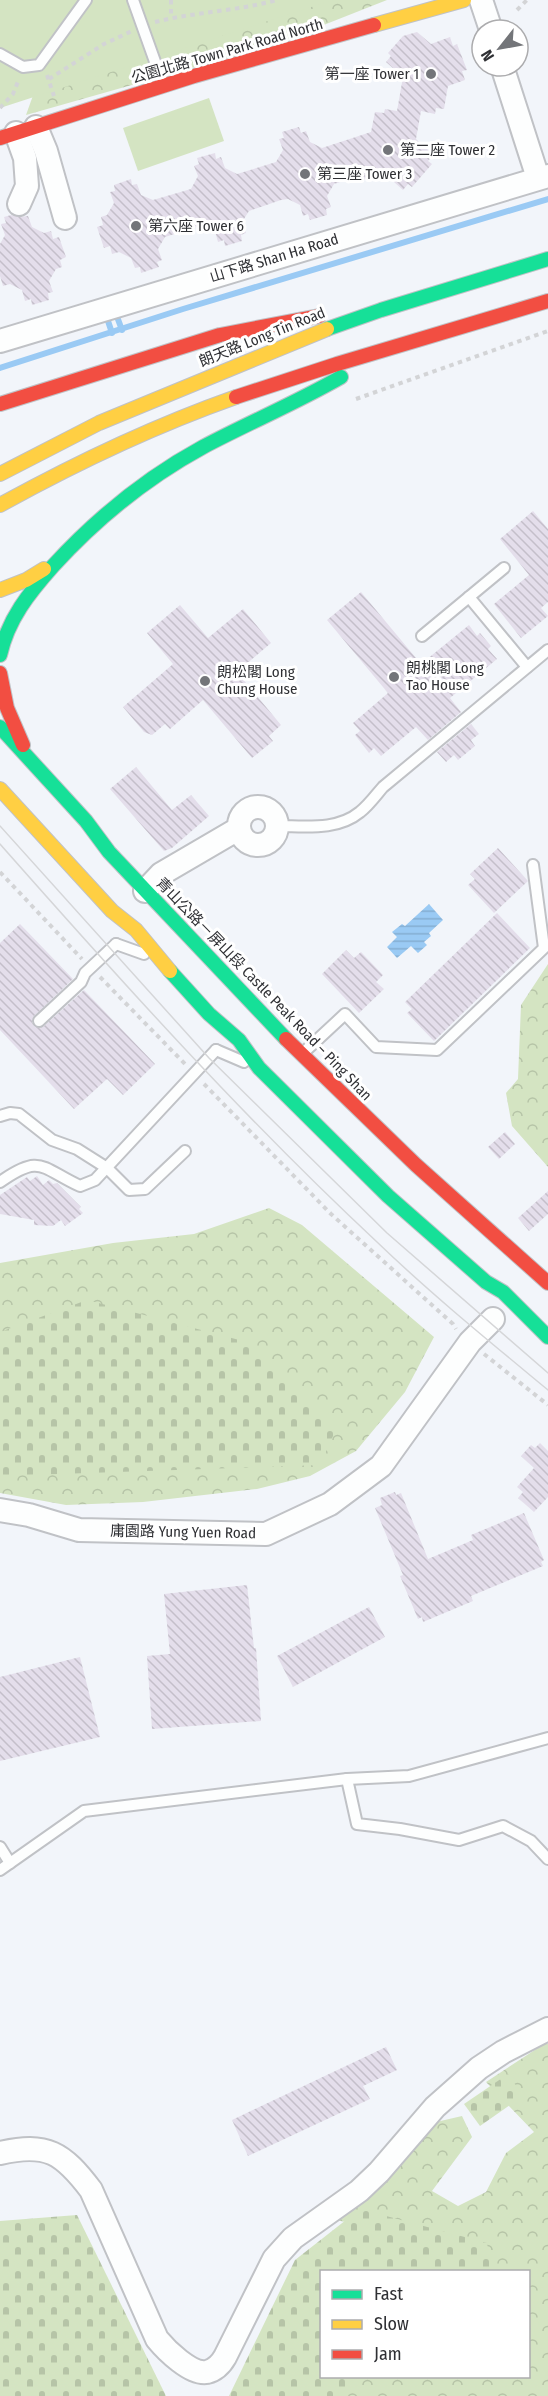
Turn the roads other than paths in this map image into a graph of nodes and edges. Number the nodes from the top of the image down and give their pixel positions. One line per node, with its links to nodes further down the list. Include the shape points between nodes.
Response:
1 (86, 0): 6 (lane, via 39,65 23,67)
2 (133, 0): 8 (lane)
3 (464, 0): 8 (main road, 公園北路 Town Park Road North)
4 (481, 0): 5 (street)
5 (487, 18)
6 (0, 54)
7 (506, 78): 10 (street)
8 (163, 85): 9 (main road, 公園北路 Town Park Road North)
9 (17, 133): 11 (street, via 27,186); 12 (street, via 46,151)
10 (543, 177): 16 (street, 山下路 Shan Ha Road)
11 (19, 204)
12 (65, 218)
13 (548, 259): 15 (main road, 朗天路 Long Tin Road)
14 (548, 301): 17 (main road)
15 (381, 310): 18 (main road, via 308,318 220,335); 19 (main road, 朗天路 Long Tin Road, via 149,401)
16 (0, 341)
17 (381, 352): 20 (main road, via 321,367 184,415 113,446); 21 (main road, via 330,384 165,471 105,516)
18 (0, 404)
19 (0, 474)
20 (0, 505)
21 (62, 555): 23 (main road, via 26,580); 27 (main road, via 12,616)
22 (504, 568): 24 (lane)
23 (0, 590)
24 (469, 597): 25 (lane); 28 (lane)
25 (422, 636)
26 (548, 650): 28 (lane)
27 (0, 655)
28 (527, 667): 33 (lane, via 352,817 328,825)
29 (0, 673): 31 (main road, via 7,708)
30 (0, 727): 31 (main road, 青山公路－屏山段 Castle Peak Road – Ping Shan)
31 (28, 757): 35 (main road, 青山公路－屏山段 Castle Peak Road – Ping Shan)
32 (0, 789): 36 (main road)
33 (277, 826): 35 (street, via 273,838 261,845 246,842 238,829 161,874)
34 (533, 865): 42 (lane, via 544,948 437,1050 376,1047 345,1014)
35 (145, 891): 42 (main road, 青山公路－屏山段 Castle Peak Road – Ping Shan)
36 (112, 911): 37 (lane); 38 (main road, via 129,923)
37 (116, 944): 38 (lane); 40 (lane)
38 (158, 958): 39 (main road)
39 (209, 1014): 41 (lane); 43 (main road, via 239,1040)
40 (39, 1021)
41 (216, 1050): 43 (lane); 46 (lane)
42 (301, 1055): 49 (main road, 青山公路－屏山段 Castle Peak Road – Ping Shan)
43 (259, 1068): 48 (main road, via 388,1196)
44 (0, 1116): 46 (lane, via 19,1114 52,1140 77,1149)
45 (185, 1151): 46 (lane, via 145,1190 129,1190)
46 (107, 1168): 47 (lane, via 85,1186 51,1169 33,1165)
47 (0, 1182)
48 (486, 1282): 50 (street); 51 (main road, via 502,1292)
49 (548, 1283)
50 (493, 1318): 51 (street); 52 (street, 庸園路 Yung Yuen Road, via 470,1342 381,1466 330,1504 266,1534 79,1530)
51 (544, 1333)
52 (0, 1510)
53 (548, 1738): 54 (lane, via 409,1776)
54 (347, 1779): 56 (lane, via 357,1824 459,1840 503,1826 531,1841); 57 (lane, via 84,1811)
55 (0, 1847): 57 (lane)
56 (548, 1859)
57 (10, 1863): 58 (lane)
58 (0, 1870)
59 (548, 2029): 60 (street, via 479,2068 435,2107 359,2191 293,2238 274,2259 225,2358 209,2372 199,2372 169,2354 157,2339 91,2190 78,2172 41,2148)
60 (0, 2153)

